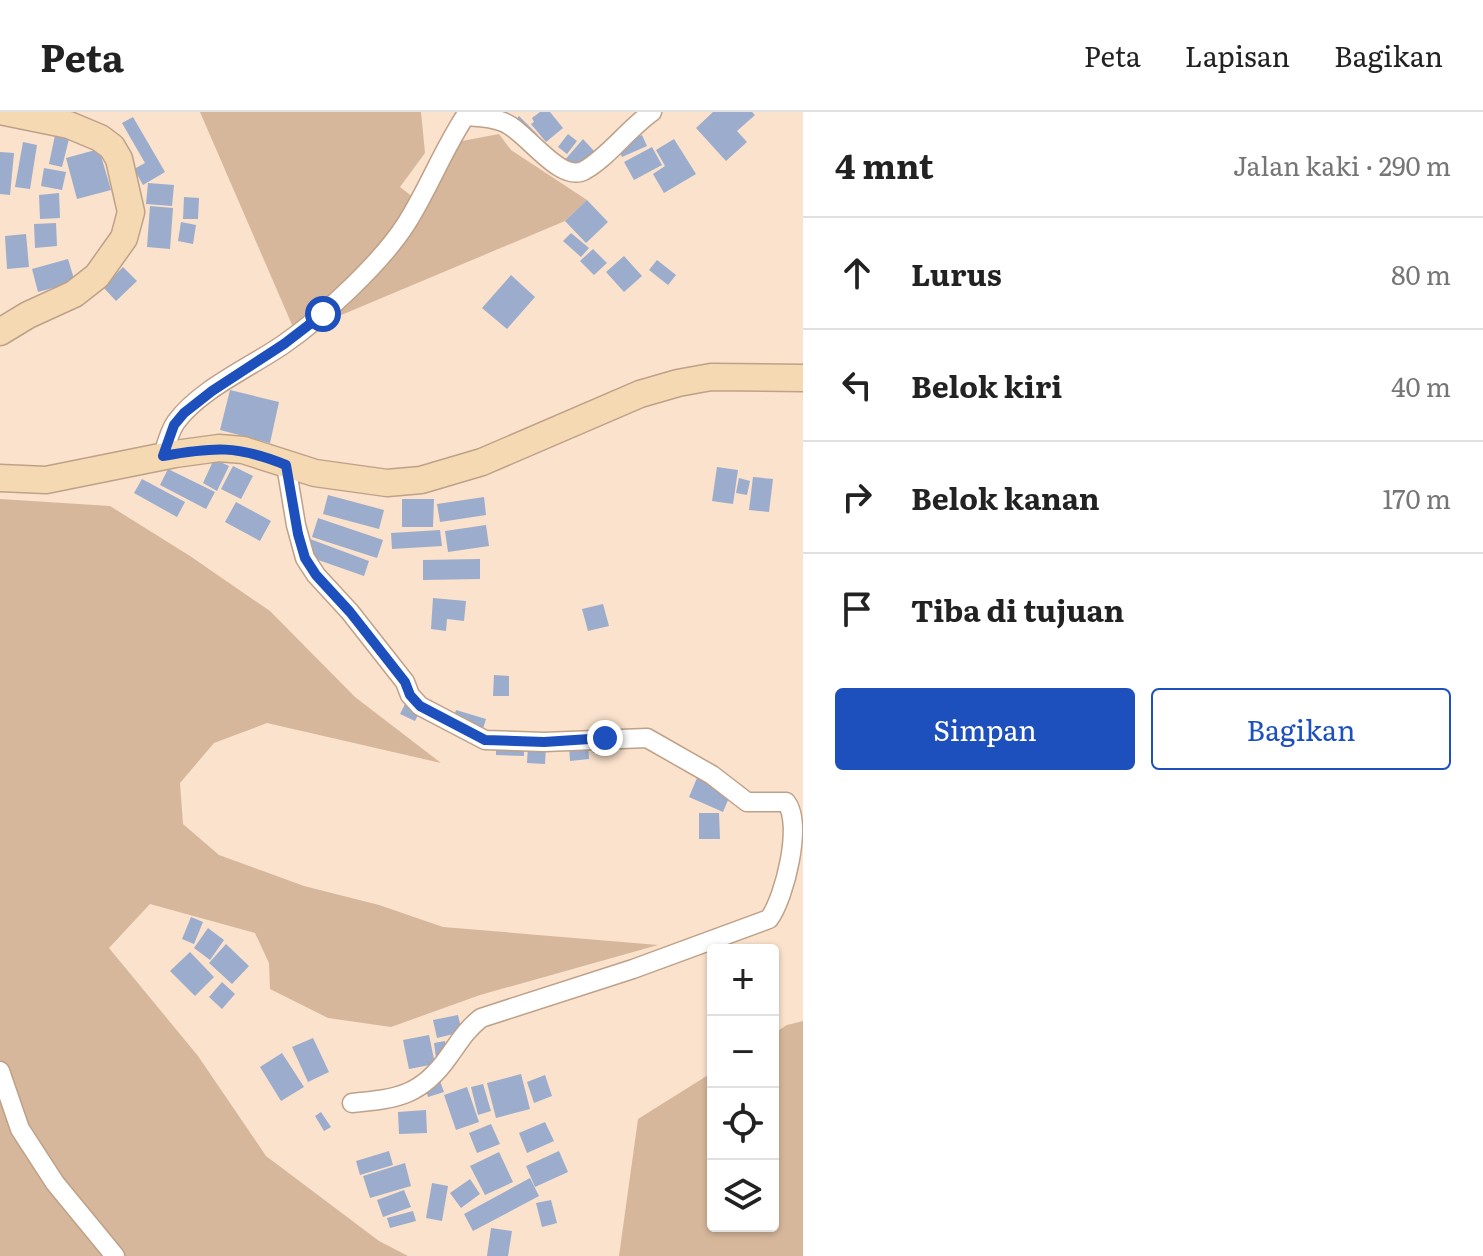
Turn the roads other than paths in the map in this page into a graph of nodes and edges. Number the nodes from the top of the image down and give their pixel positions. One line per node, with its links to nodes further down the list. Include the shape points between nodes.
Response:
1 (5, 112): 4 (street, via 69,125 112,147 131,212 124,238 97,276 74,294)
2 (652, 112): 3 (street, via 598,161 575,173 557,166 506,122)
3 (467, 114): 6 (street, via 405,225 368,268 323,314 184,413)
4 (0, 332)
5 (803, 378): 7 (street, via 711,377 678,383 640,394 482,462 421,480 387,483)
6 (163, 456): 7 (street, via 231,449); 8 (street, via 46,480)
7 (286, 465): 10 (street, via 305,558 420,706 485,740 647,738 747,802 786,802 794,816 795,846 769,919 481,1018 464,1031 419,1089 390,1100)
8 (0, 478)
9 (0, 1071): 11 (street, via 20,1129 55,1183)
10 (352, 1103)
11 (115, 1256)

